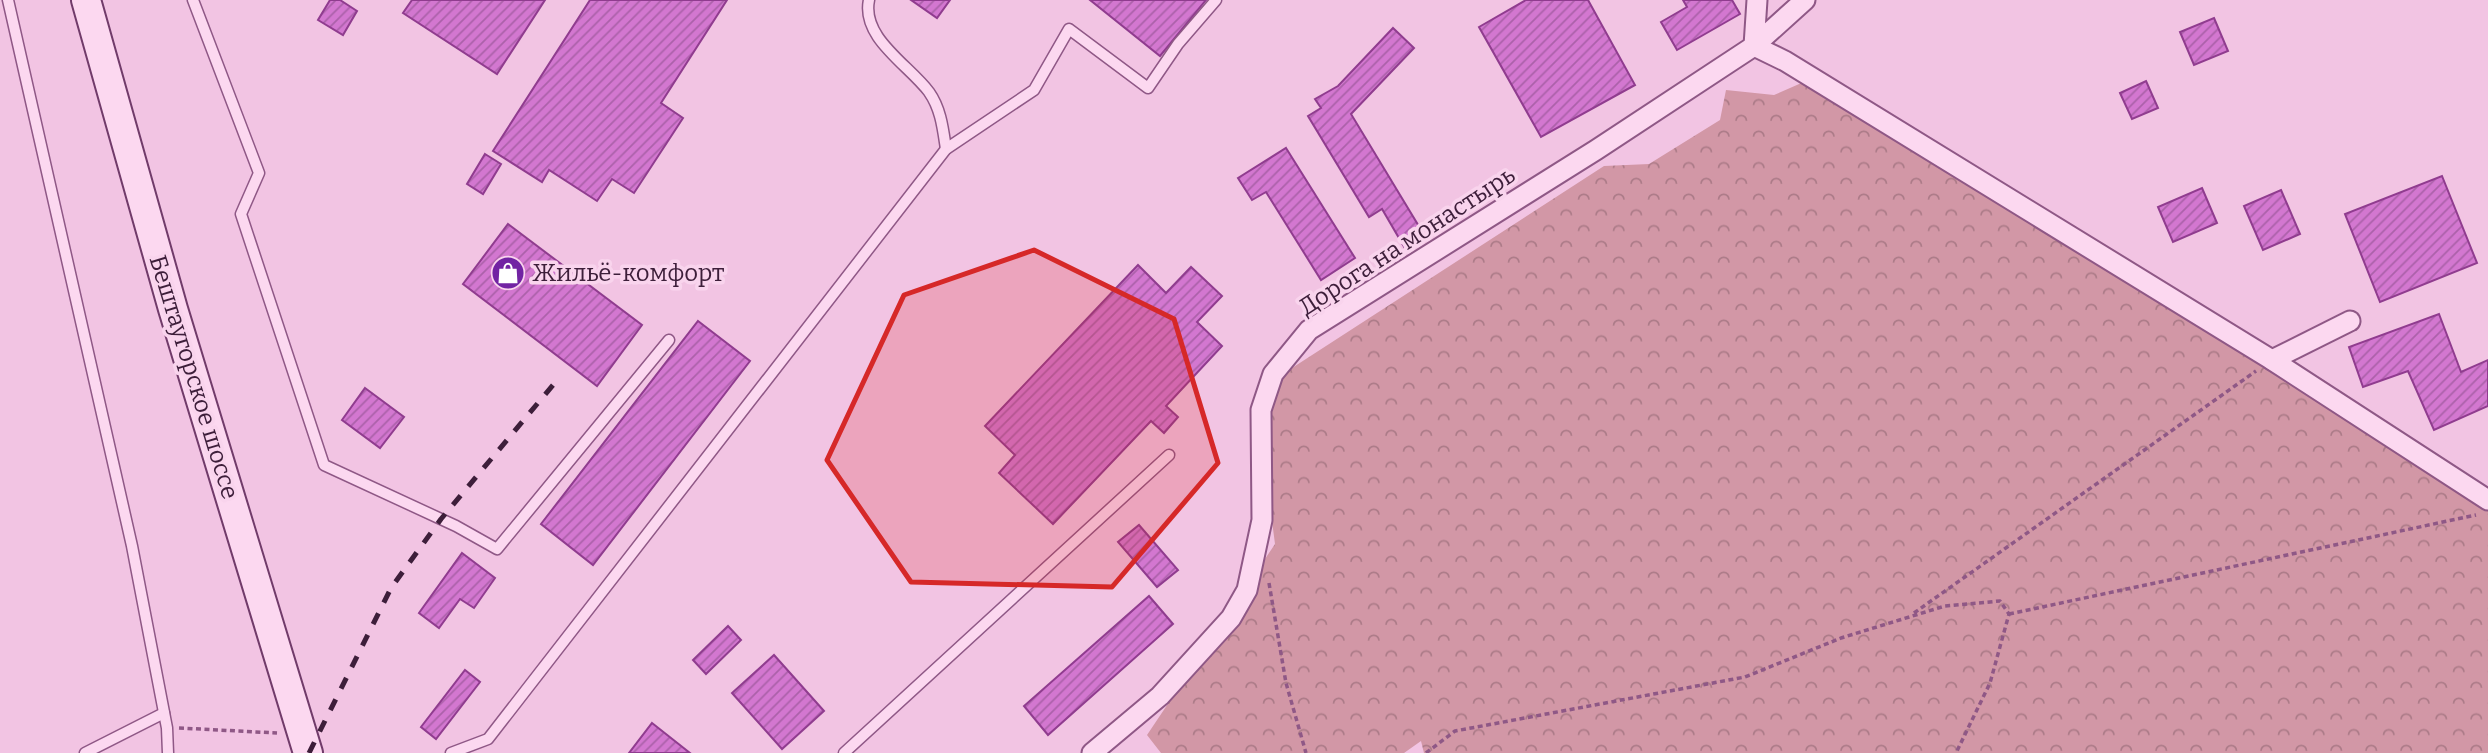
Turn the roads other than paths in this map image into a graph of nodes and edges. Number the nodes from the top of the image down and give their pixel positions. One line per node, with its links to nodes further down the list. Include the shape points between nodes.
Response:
1 (8, 0): 15 (lane, via 129,532)
2 (86, 0): 18 (main road, Бештаугорское шоссе, via 173,309)
3 (193, 0): 11 (lane, via 258,173 241,214 324,465 497,549)
4 (869, 0): 9 (lane, via 872,30 930,93 942,120)
5 (1216, 0): 9 (lane, via 1148,88 1069,29 1034,90)
6 (1757, 0): 8 (street)
7 (1805, 0): 8 (street, Дорога на монастырь)
8 (1754, 46): 12 (street); 21 (street, Дорога на монастырь, via 1309,330 1273,374 1261,410 1262,520 1247,590 1231,618 1160,696)
9 (946, 149): 19 (lane, via 488,739)
10 (2350, 321): 12 (street)
11 (669, 340)
12 (2272, 360): 14 (street)
13 (1169, 455): 20 (lane)
14 (2488, 500)
15 (164, 713): 16 (lane); 17 (lane)
16 (85, 753)
17 (168, 753)
18 (309, 753)
19 (451, 753)
20 (844, 753)
21 (1092, 753)

